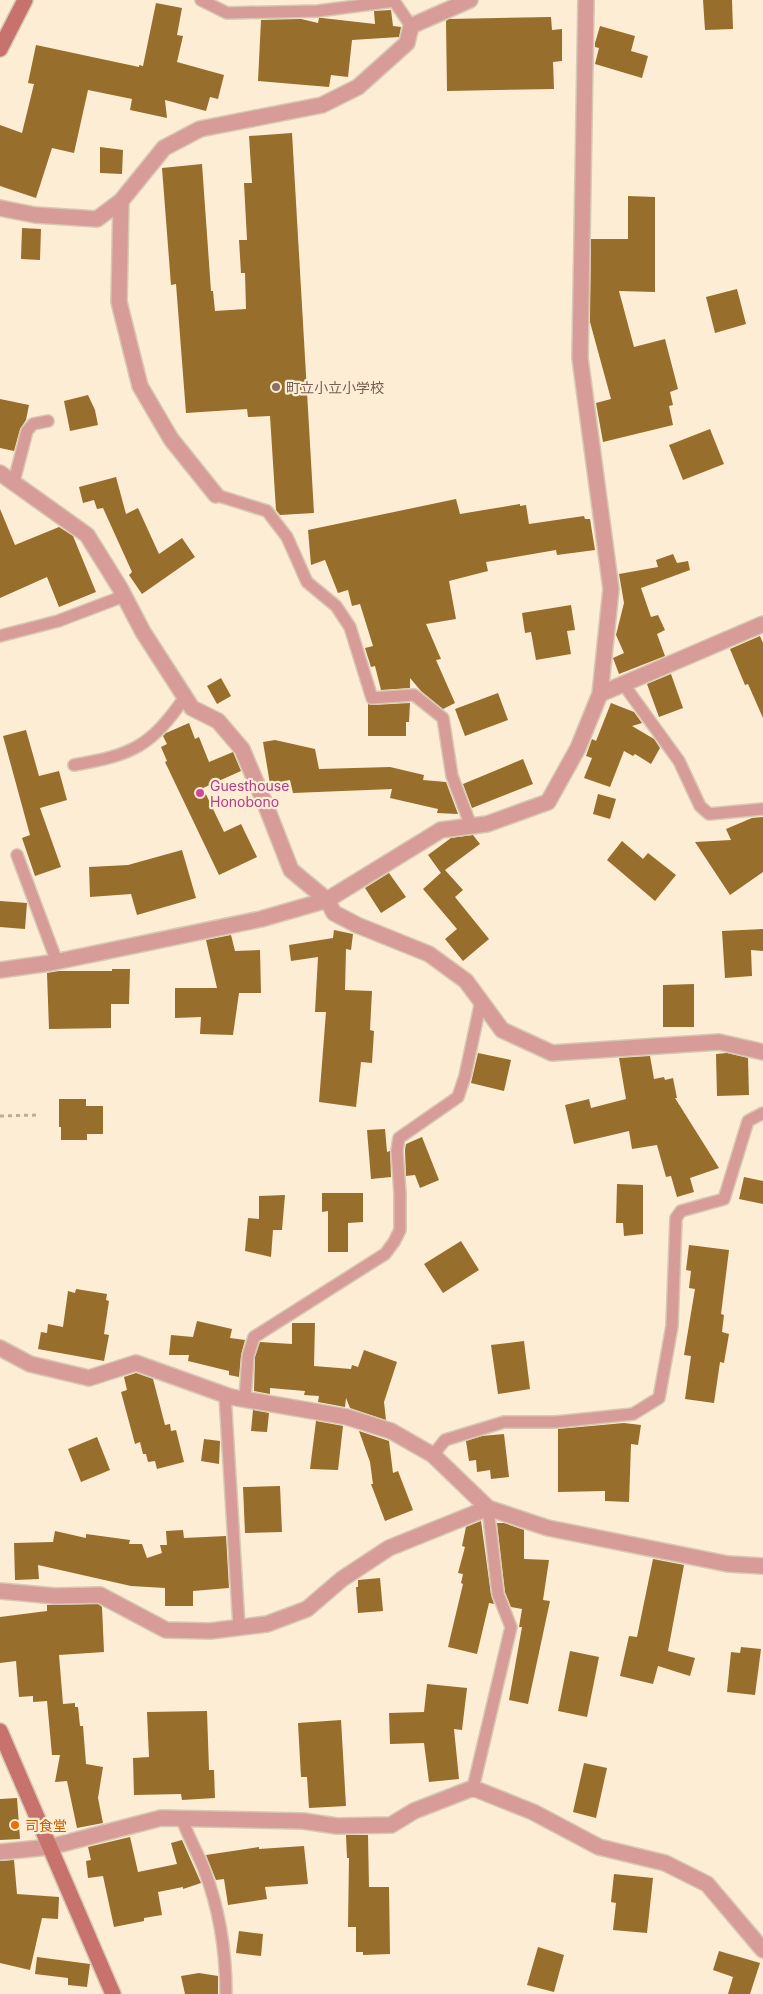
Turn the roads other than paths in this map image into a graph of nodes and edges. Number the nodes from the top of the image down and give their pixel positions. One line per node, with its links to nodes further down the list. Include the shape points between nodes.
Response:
1 (25, 0): 6 (street)
2 (201, 0): 5 (lane, via 227,13 318,11 394,0)
3 (470, 0): 5 (street)
4 (586, 0): 17 (street, via 580,358 612,590)
5 (411, 26): 7 (street, via 407,43 358,87 322,105 200,129 164,148)
6 (0, 49)
7 (121, 201): 8 (street, via 97,219 35,216); 12 (street, via 119,302 140,386 172,439)
8 (0, 208)
9 (48, 421): 11 (lane, via 33,424 27,431)
10 (0, 473): 11 (street)
11 (14, 481): 13 (street, via 87,535)
12 (216, 495): 21 (lane, via 267,510 288,537 307,582 336,606 350,627 372,698 414,695 443,718 452,776)
13 (124, 596): 15 (lane, via 58,621); 18 (street)
14 (763, 624): 16 (street)
15 (0, 636)
16 (624, 685): 17 (street); 20 (lane, via 679,761 700,806 709,814)
17 (600, 694): 21 (street, via 578,748 548,802 487,824)
18 (185, 697): 19 (lane, via 160,730 135,748 117,756); 23 (street, via 192,708 218,721 242,749 290,870)
19 (74, 765)
20 (763, 809)
21 (471, 826): 23 (street, via 440,830)
22 (17, 855): 24 (lane)
23 (327, 900): 24 (street, via 260,919); 26 (street, via 334,913 429,954 466,981)
24 (57, 962): 25 (street)
25 (0, 970)
26 (481, 1001): 27 (street, via 502,1030 552,1053 719,1042); 31 (lane, via 458,1097 399,1138 400,1230 394,1242 385,1254 254,1337 248,1356)
27 (763, 1052)
28 (763, 1114): 32 (lane, via 748,1121 724,1199 681,1211 676,1218 672,1326 659,1398 633,1414 556,1422 504,1422 445,1440)
29 (0, 1348): 30 (street, via 30,1364 88,1378 136,1363)
30 (225, 1395): 31 (street); 36 (lane)
31 (245, 1400): 32 (street, via 347,1417 391,1431)
32 (433, 1455): 33 (street)
33 (488, 1508): 34 (street, via 548,1528 728,1564); 36 (street, via 389,1548 342,1579 307,1609 267,1624); 38 (lane, via 498,1594 511,1626)
34 (763, 1566)
35 (0, 1591): 36 (street, via 55,1596 100,1595 166,1630)
36 (239, 1628)
37 (0, 1731): 40 (street)
38 (473, 1788): 39 (street, via 414,1811 392,1825 337,1826 304,1820); 42 (street, via 533,1812 599,1847 665,1863 707,1884)
39 (182, 1818): 40 (street, via 161,1818); 44 (lane, via 213,1897 224,1950)
40 (50, 1847): 41 (street); 43 (street)
41 (0, 1852)
42 (763, 1950)
43 (113, 1994)
44 (226, 1994)

